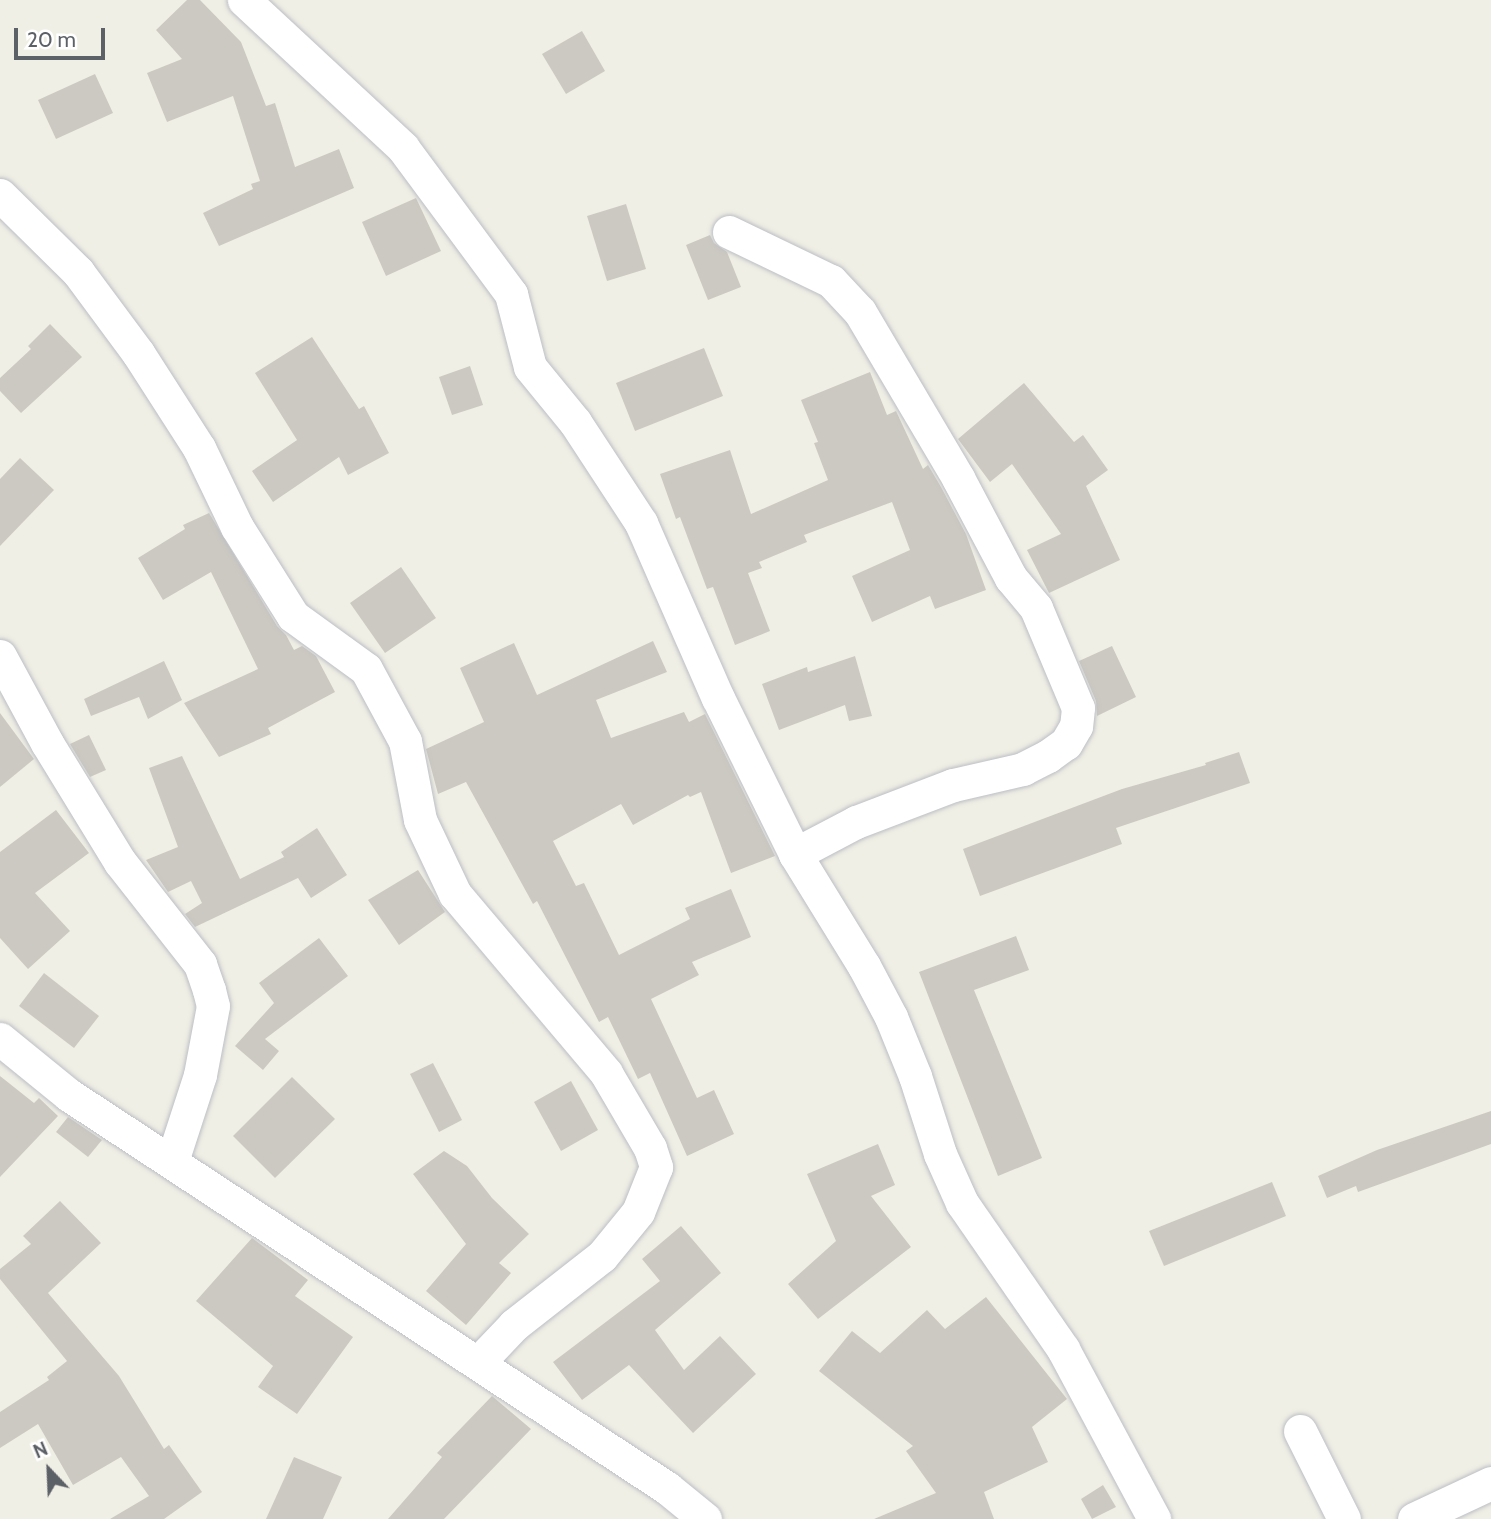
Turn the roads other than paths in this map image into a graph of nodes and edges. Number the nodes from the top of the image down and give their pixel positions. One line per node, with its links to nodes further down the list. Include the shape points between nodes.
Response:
1 (244, 0): 5 (street, via 403,148 511,294 530,367 575,422 641,523 718,698)
2 (0, 195): 8 (street, via 78,272 138,353 199,448 237,527 293,616 366,669 405,741 420,820 455,894 606,1073 650,1148 656,1167 638,1212 602,1256 514,1325)
3 (729, 232): 5 (street, via 831,281 859,312 958,478 1011,578 1035,608 1078,708 1076,726 1066,743 1035,763 953,785 868,817)
4 (0, 656): 7 (street, via 120,862 200,964 209,990 213,1006 203,1062)
5 (794, 854): 12 (street, via 891,1017 962,1203 1063,1349)
6 (0, 1039): 7 (street, via 69,1095)
7 (172, 1161): 8 (street)
8 (478, 1363): 11 (street, via 667,1488)
9 (1300, 1431): 13 (street)
10 (1491, 1483): 14 (street)
11 (705, 1519)
12 (1154, 1519)
13 (1344, 1519)
14 (1414, 1519)

